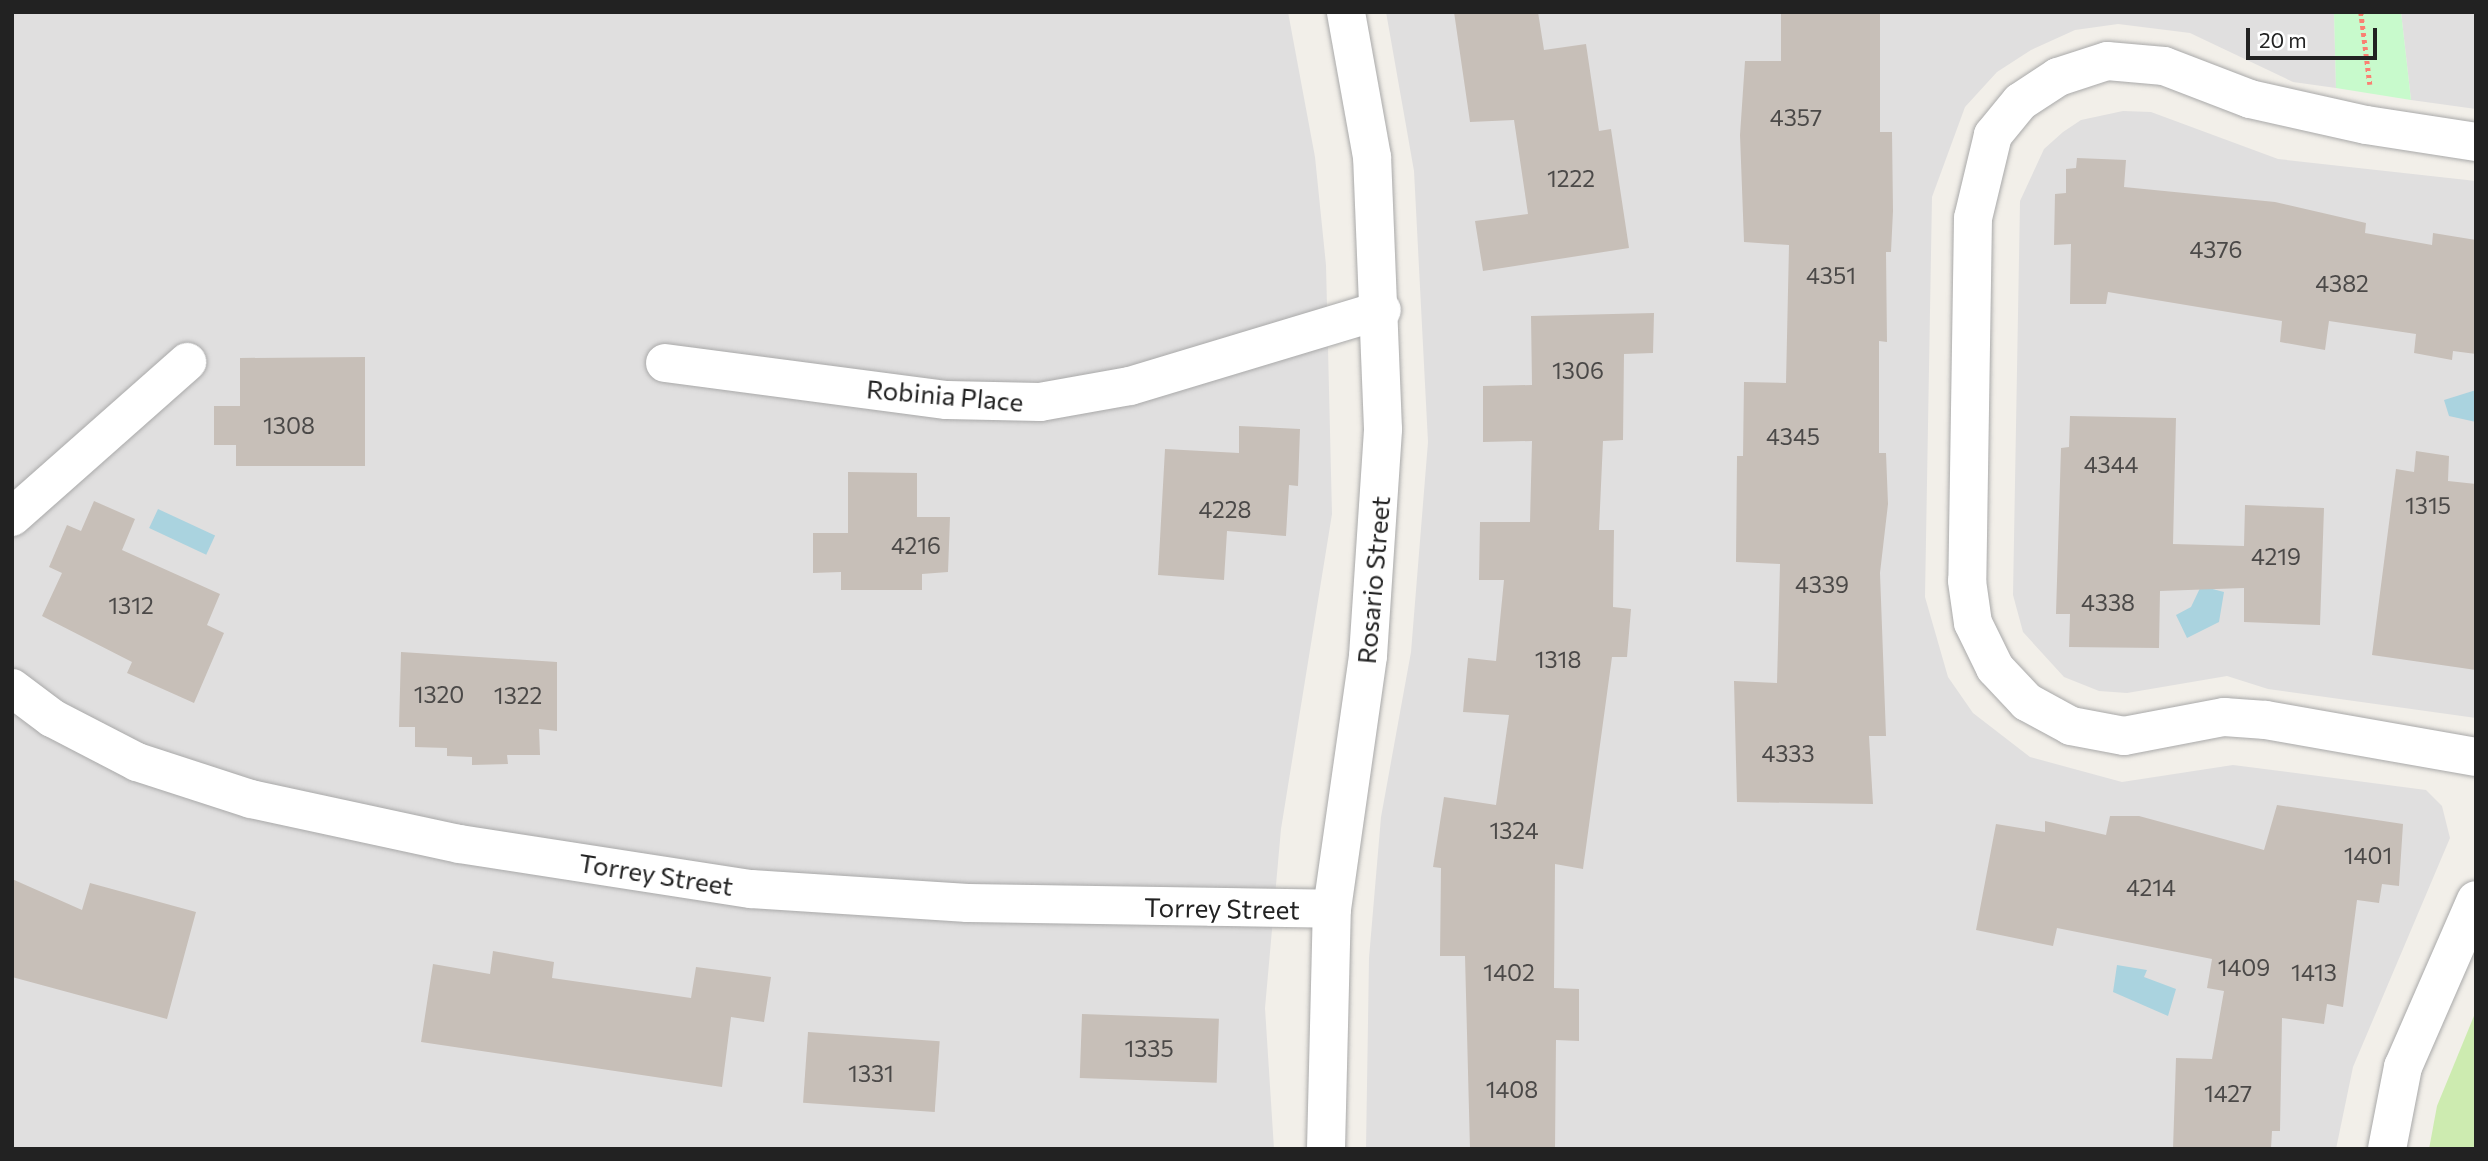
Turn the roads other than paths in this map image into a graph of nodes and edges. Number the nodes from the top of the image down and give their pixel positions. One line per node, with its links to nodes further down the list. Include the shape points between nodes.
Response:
1 (1346, 12): 3 (street, Rosario Street, via 1372,157)
2 (2476, 142): 8 (street, via 2366,125 2250,99 2164,66 2107,61 2058,77 2020,102 1993,135 1973,218 1967,581 1973,623 1995,668 2027,702 2071,726 2124,736 2224,717 2266,720)
3 (1382, 310): 5 (street, Robinia Place, via 1130,386 1040,402 947,400); 10 (street, Rosario Street, via 1378,562)
4 (187, 362): 6 (street)
5 (665, 363)
6 (12, 517)
7 (12, 688): 10 (street, Torrey Street, via 52,718 137,762 251,799 459,844 751,889 968,904)
8 (2476, 757)
9 (2476, 900): 12 (street, via 2403,1067)
10 (1332, 909): 11 (street, Rosario Street)
11 (1326, 1149)
12 (2387, 1149)

